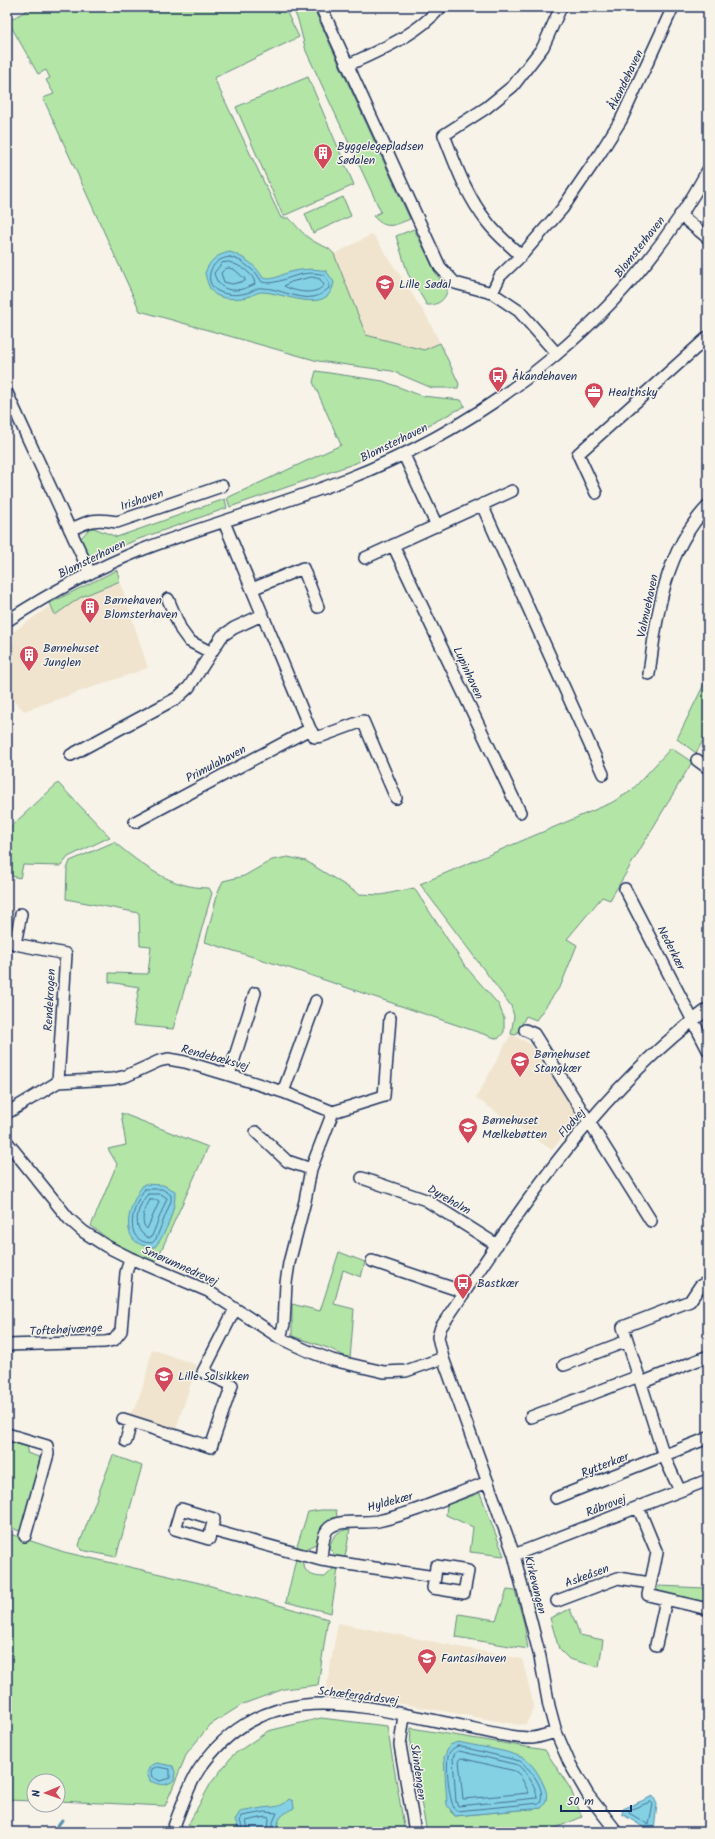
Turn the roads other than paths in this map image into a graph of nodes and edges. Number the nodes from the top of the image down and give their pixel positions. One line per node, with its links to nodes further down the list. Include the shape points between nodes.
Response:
1 (321, 7): 5 (street)
2 (441, 7): 5 (street, via 430,20 402,39)
3 (561, 7): 9 (street, via 543,47 513,86 486,108 444,135 458,172 473,201 488,224)
4 (673, 7): 9 (street, Åkandehaven, via 621,120 600,155 562,209)
5 (348, 65): 10 (street, via 440,267 455,283)
6 (708, 170): 7 (street, Blomsterhaven)
7 (680, 215): 8 (street); 12 (street, Blomsterhaven, via 648,261 613,302)
8 (708, 238)
9 (521, 256): 10 (street, Åkandehaven, via 500,276)
10 (492, 293): 12 (street, via 519,311)
11 (708, 337): 17 (street, via 578,454)
12 (557, 354): 14 (street, Blomsterhaven, via 494,403)
13 (7, 393): 22 (street)
14 (404, 455): 20 (street, Blomsterhaven, via 346,480); 21 (street)
15 (222, 486): 22 (street, Irishaven, via 117,522 90,520)
16 (512, 491): 18 (street)
17 (596, 493)
18 (482, 505): 21 (street); 37 (street)
19 (708, 506): 32 (street, Valmuehaven, via 688,531 666,577 658,611)
20 (224, 522): 25 (street, Blomsterhaven, via 142,550); 26 (street)
21 (437, 526): 23 (street)
22 (70, 530): 25 (street)
23 (393, 545): 24 (street); 39 (street, Lupinhaven)
24 (364, 558)
25 (90, 573): 30 (street, Blomsterhaven)
26 (252, 589): 28 (street, via 303,568); 29 (street)
27 (168, 599): 31 (street, via 181,630 189,641)
28 (318, 607)
29 (262, 615): 31 (street, via 222,636); 33 (street)
30 (7, 621)
31 (210, 652): 34 (street, via 189,687 177,698)
32 (649, 674)
33 (310, 728): 38 (street, via 315,737 322,736 363,720); 40 (street, Primulahaven)
34 (71, 756)
35 (697, 760): 36 (street)
36 (708, 768)
37 (604, 774)
38 (396, 798)
39 (520, 812)
40 (135, 822)
41 (625, 889): 47 (street, Nederkær)
42 (21, 914): 51 (street, Rendekrogen, via 15,944 66,954)
43 (255, 993): 50 (street)
44 (316, 1001): 52 (street)
45 (708, 1009): 47 (street, Flodvej)
46 (390, 1018): 53 (street, via 384,1096)
47 (693, 1020): 49 (street, Nederkær); 55 (street, Flodvej, via 640,1068)
48 (525, 1030): 55 (street, via 534,1034)
49 (708, 1050)
50 (229, 1075): 51 (street, Rendebæksvej, via 185,1062 159,1060 126,1076 113,1079); 52 (street, Rendebæksvej)
51 (58, 1082): 54 (street, Rendebæksvej)
52 (283, 1092): 53 (street, Rendebæksvej)
53 (333, 1112): 58 (street)
54 (7, 1113)
55 (590, 1121): 60 (street); 61 (street, Flodvej, via 549,1171)
56 (256, 1132): 58 (street, via 288,1161)
57 (7, 1142): 62 (street, Smørumnedrevej, via 70,1219 95,1240)
58 (311, 1169): 68 (street, via 289,1263 284,1324)
59 (362, 1178): 61 (street, Dyreholm, via 426,1200)
60 (651, 1221)
61 (497, 1245): 65 (street, Flodvej)
62 (130, 1258): 66 (street, Smørumnedrevej, via 208,1291); 70 (street, Toftehøjvænge, via 126,1273 121,1331 114,1340)
63 (372, 1261): 65 (street)
64 (708, 1282): 69 (street, via 700,1286 690,1301 623,1327)
65 (464, 1292): 67 (street, Flodvej, via 441,1327)
66 (235, 1309): 68 (street, Smørumnedrevej); 78 (street, via 203,1372 232,1385 211,1447 127,1421)
67 (438, 1337): 72 (street, Kirkevangen)
68 (280, 1338): 72 (street, Smørumnedrevej, via 332,1360 384,1372 406,1371)
69 (628, 1341): 73 (street); 74 (street)
70 (7, 1345)
71 (708, 1356): 74 (street)
72 (443, 1358): 81 (street, Kirkevangen)
73 (564, 1365)
74 (640, 1379): 75 (street); 79 (street)
75 (531, 1417)
76 (7, 1434): 86 (street, via 47,1446 48,1454)
77 (708, 1438): 79 (street, Rytterkær)
78 (126, 1441)
79 (664, 1456): 82 (street); 83 (street, Rytterkær)
80 (708, 1480): 82 (street, Råbrovej)
81 (488, 1482): 87 (street, Kirkevangen); 88 (street, Hyldekær, via 395,1516 376,1521 337,1524 329,1528 325,1535)
82 (680, 1491): 84 (street, Råbrovej)
83 (556, 1498)
84 (638, 1507): 87 (street, Råbrovej); 90 (street, via 657,1553)
85 (211, 1530): 88 (street)
86 (25, 1536)
87 (514, 1555): 96 (street, Kirkevangen)
88 (321, 1560): 89 (street)
89 (434, 1577)
90 (650, 1583): 91 (street, via 648,1595); 92 (street, Askeåsen, via 618,1578)
91 (666, 1600): 93 (street); 94 (street)
92 (557, 1601)
93 (708, 1609)
94 (656, 1645)
95 (404, 1715): 96 (street, Schæfergårdsvej, via 532,1738); 97 (street, Schæfergårdsvej, via 340,1704 317,1703 299,1704 262,1714 236,1730 199,1769); 98 (street, Skindengen, via 400,1745)
96 (556, 1732): 99 (street, Kirkevangen, via 588,1795)
97 (172, 1832)
98 (415, 1832)
99 (617, 1832)

